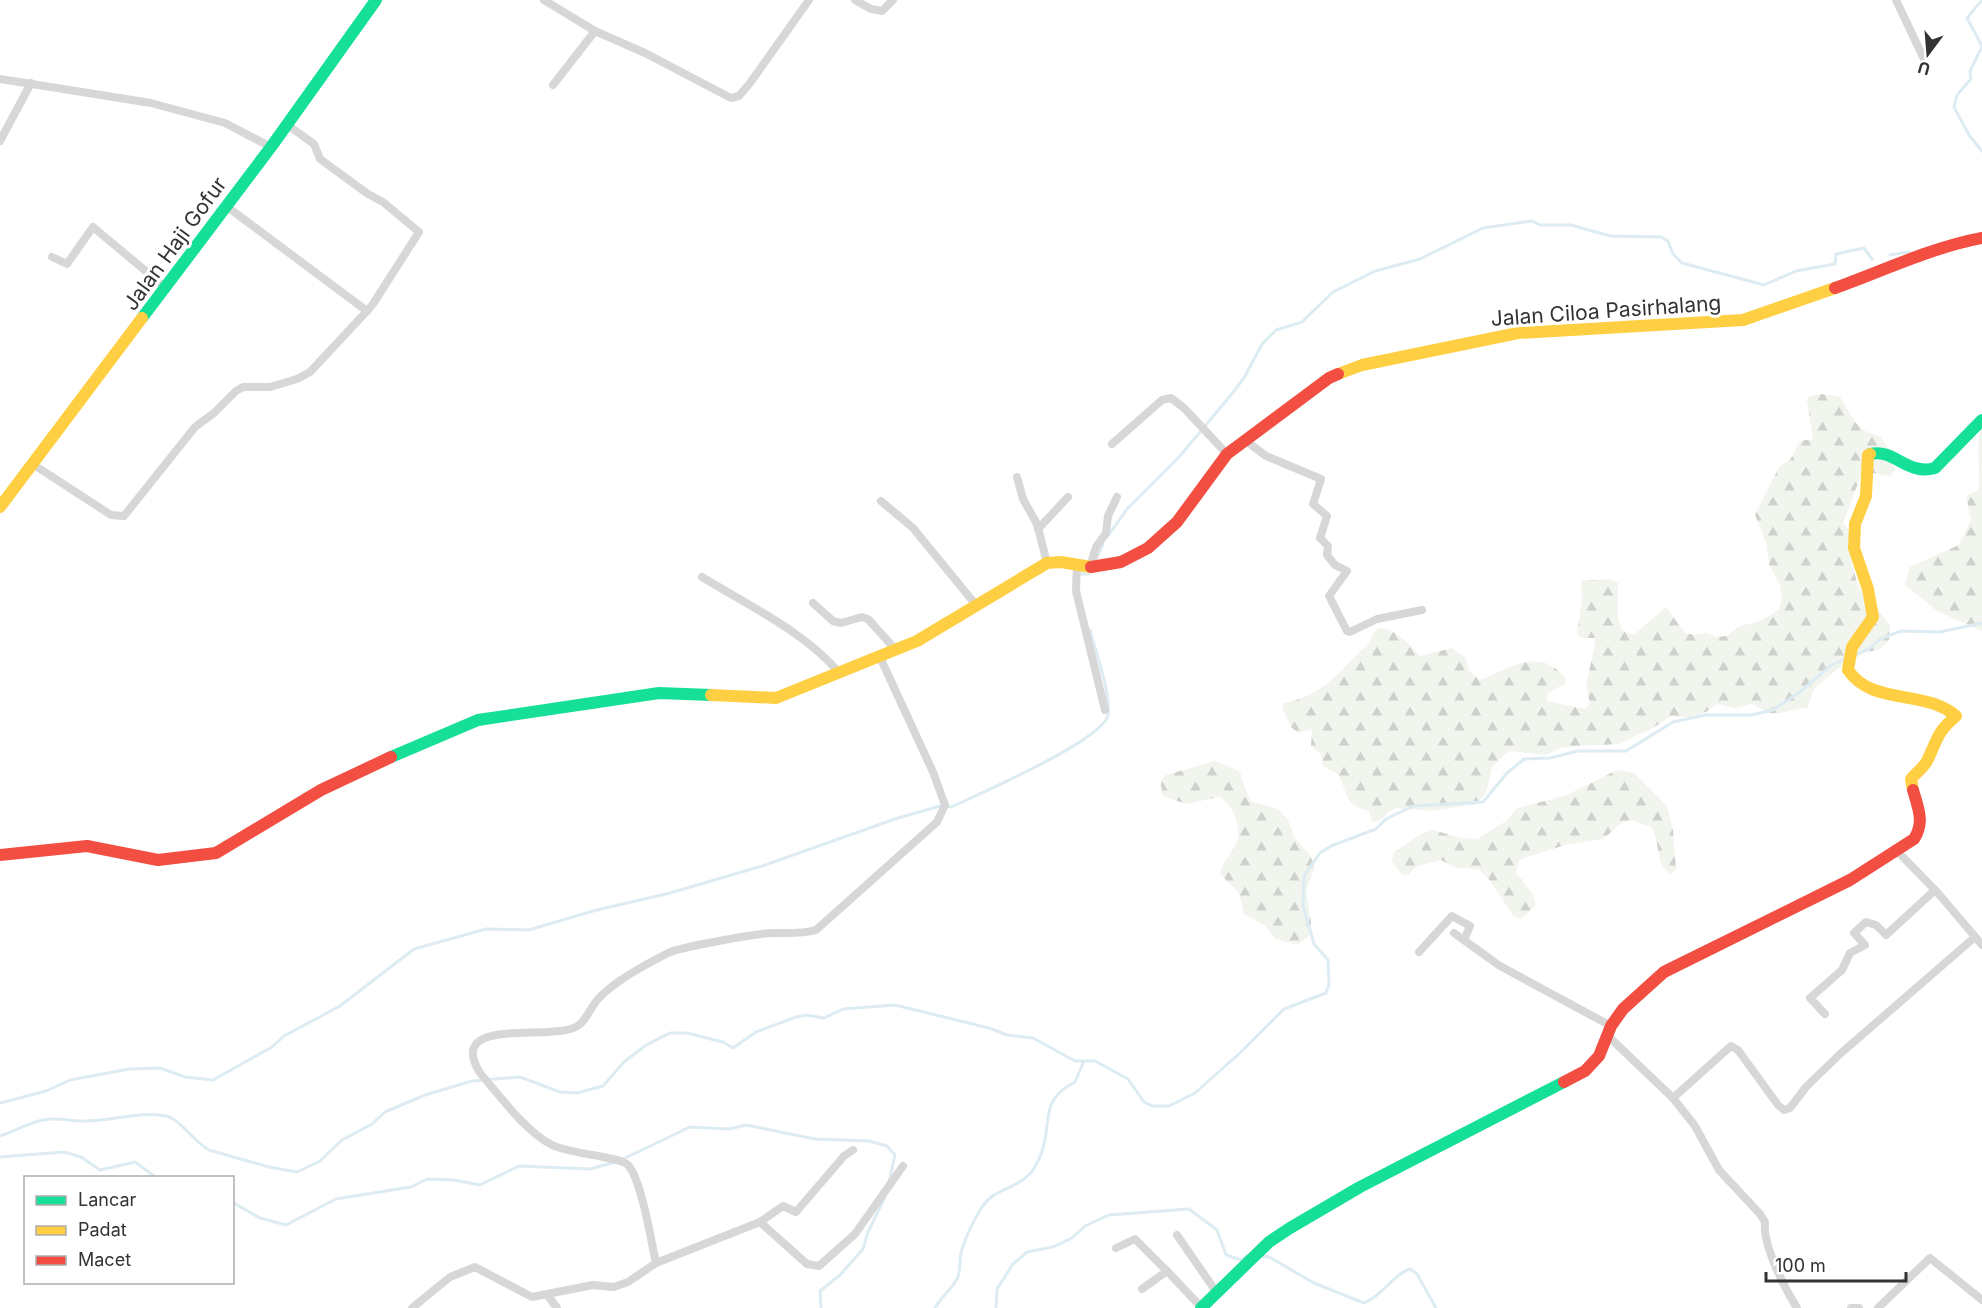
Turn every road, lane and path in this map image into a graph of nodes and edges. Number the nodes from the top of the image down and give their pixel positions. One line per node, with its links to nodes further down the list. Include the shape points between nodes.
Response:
1 (376, 0): 12 (main road, Jalan Haji Gofur)
2 (544, 0): 7 (street)
3 (809, 0): 7 (street, via 750,83 733,98)
4 (855, 0): 5 (street, via 882,11)
5 (892, 0)
6 (1896, 0): 8 (street)
7 (595, 31): 11 (street)
8 (1924, 59)
9 (0, 80): 10 (street)
10 (30, 83): 13 (street); 14 (street, via 161,106 225,123)
11 (553, 85)
12 (286, 124): 14 (main road, Jalan Haji Gofur); 19 (street, via 314,144 320,159 419,232)
13 (0, 141)
14 (272, 147): 15 (main road, Jalan Haji Gofur)
15 (226, 206): 18 (main road, Jalan Haji Gofur); 19 (street)
16 (1982, 238): 21 (main road, Jalan Ciloa Pasirhalang, via 1890,265 1743,320 1518,333 1362,365 1329,378)
17 (52, 257): 18 (street, via 67,264 93,227)
18 (166, 288): 24 (main road, Jalan Haji Gofur)
19 (367, 311): 24 (street, via 310,372 297,380 236,391 195,427 124,516 111,515)
20 (1982, 420): 42 (main road, via 1927,472 1878,453 1866,459 1866,496 1855,524 1854,548 1873,617 1852,646 1847,667 1851,677 1868,689 1945,707 1956,716 1943,726 1927,762 1911,779 1921,813 1921,830)
21 (1245, 441): 23 (main road, Jalan Ciloa Pasirhalang); 37 (street, via 1266,456 1321,479 1313,504 1327,516 1320,538 1328,546 1327,555 1347,571 1329,596 1347,631)
22 (1112, 444): 23 (street, via 1162,400 1171,398)
23 (1227, 454): 33 (main road, Jalan Ciloa Pasirhalang, via 1177,522 1148,548 1121,562)
24 (34, 465): 29 (main road, Jalan Haji Gofur)
25 (1017, 477): 30 (street)
26 (1068, 497): 30 (street)
27 (1117, 497): 33 (street)
28 (881, 501): 36 (street, via 913,528)
29 (0, 507)
30 (1038, 529): 31 (street)
31 (1047, 563): 32 (main road, Jalan Ciloa Pasirhalang); 36 (main road)
32 (1077, 564): 33 (main road, Jalan Ciloa Pasirhalang); 41 (street, via 1076,591)
33 (1090, 567)
34 (702, 577): 40 (street, via 824,656)
35 (813, 603): 38 (street, via 833,621 841,623 862,617 868,620)
36 (976, 605): 38 (main road, via 917,641)
37 (1422, 610)
38 (895, 649): 39 (main road)
39 (879, 655): 40 (main road); 58 (street, via 945,805 937,822 816,930 796,935 775,933 670,952 599,997 576,1028 542,1034 490,1035 479,1040 472,1050 472,1061 480,1073 542,1138 563,1149 618,1160 630,1168)
40 (840, 674): 43 (main road, via 769,699 659,693 478,720 421,742 321,790 216,853 158,860 87,846)
41 (1105, 710)
42 (1898, 852): 44 (street); 51 (main road, via 1850,880 1664,972 1623,1009)
43 (0, 855)
44 (1935, 890): 46 (street); 50 (street, via 1886,935 1866,922 1854,933 1865,945 1850,953 1842,970 1810,998)
45 (1454, 933): 47 (street)
46 (1975, 937): 48 (street); 52 (street, via 1840,1054 1790,1108 1784,1110 1778,1105 1731,1046)
47 (1464, 940): 49 (street, via 1470,926 1452,916); 51 (street)
48 (1982, 945)
49 (1419, 952)
50 (1825, 1014)
51 (1610, 1032): 52 (street); 61 (main road, via 1599,1056 1585,1071 1290,1228 1269,1242)
52 (1673, 1098): 67 (street, via 1695,1126 1719,1170 1765,1222 1764,1232 1781,1280)
53 (853, 1150): 55 (street, via 800,1209 794,1212 783,1206)
54 (903, 1166): 55 (street, via 855,1234 819,1266 807,1264)
55 (760, 1222): 58 (street)
56 (1177, 1235): 61 (street)
57 (1116, 1248): 59 (street, via 1135,1239)
58 (656, 1263): 62 (street, via 614,1287 593,1285)
59 (1167, 1271): 60 (street); 66 (street)
60 (1142, 1289)
61 (1217, 1293): 66 (main road)
62 (548, 1296): 64 (street, via 527,1296 475,1267 450,1277); 65 (street)
63 (1982, 1300): 70 (street, via 1930,1258)
64 (412, 1308)
65 (558, 1308)
66 (1201, 1308)
67 (1797, 1308)
68 (1851, 1308): 69 (street)
69 (1859, 1308)
70 (1878, 1308)

